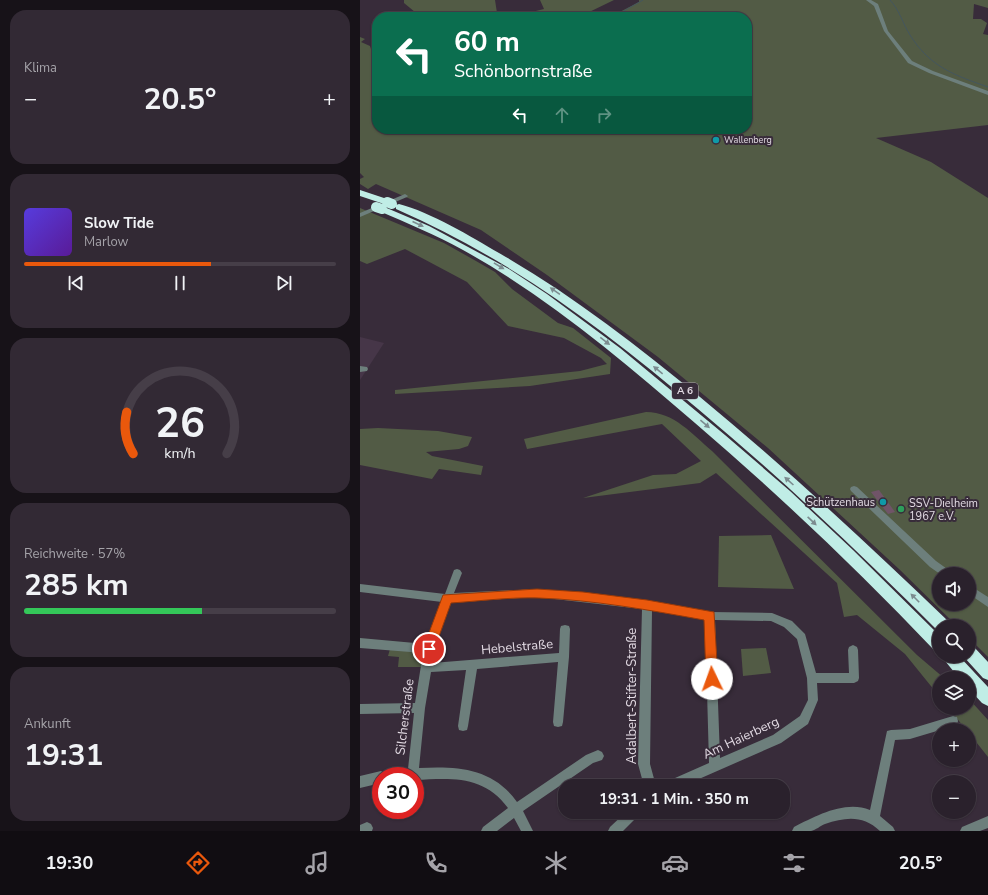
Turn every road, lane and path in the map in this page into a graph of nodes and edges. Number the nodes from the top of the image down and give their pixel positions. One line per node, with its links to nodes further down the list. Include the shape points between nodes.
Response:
1 (868, 0): 2 (street, via 876,5 886,31 910,62)
2 (988, 93)
3 (360, 193): 6 (highway, A 6)
4 (405, 196): 7 (street)
5 (360, 201): 6 (highway, A 6)
6 (384, 205): 17 (highway, A 6, one-way to 6, via 772,465 591,316 476,241 440,224); 19 (highway, A 6, one-way to 19, via 500,266 600,337 760,473 863,569)
7 (360, 215)
8 (854, 489): 9 (street)
9 (938, 567)
10 (457, 573): 13 (street, Silcherstraße)
11 (360, 588): 13 (street, Am Haierberg)
12 (976, 594): 14 (street)
13 (447, 598): 15 (street, Am Haierberg, via 537,593 583,596); 21 (street, Silcherstraße)
14 (988, 602)
15 (647, 605): 16 (street, Am Haierberg); 40 (street, Adalbert-Stifter-Straße, via 644,764)
16 (710, 616): 29 (street, Am Haierberg, via 772,617 788,624 801,638); 37 (street)
17 (936, 619)
18 (565, 629): 23 (street, Hebelstraße)
19 (932, 638)
20 (360, 643): 21 (street)
21 (429, 649): 27 (street, Silcherstraße)
22 (853, 650): 29 (street, via 854,678)
23 (564, 657): 26 (street, Hebelstraße); 34 (street, Hebelstraße)
24 (976, 659): 28 (highway)
25 (956, 663): 30 (highway)
26 (472, 665): 27 (street, Hebelstraße); 35 (street, Hebelstraße)
27 (426, 668): 31 (street, Silcherstraße)
28 (988, 672)
29 (812, 678): 37 (street, Am Haierberg, via 813,700 804,720 777,739)
30 (988, 698)
31 (420, 708): 32 (street); 38 (street, Silcherstraße)
32 (360, 709)
33 (953, 721): 45 (street, via 910,734 891,735)
34 (558, 722)
35 (463, 726)
36 (598, 756): 44 (street)
37 (715, 766): 41 (street, Am Haierberg)
38 (414, 767)
39 (424, 775): 44 (street, via 478,777 497,788)
40 (648, 779)
41 (686, 779)
42 (372, 780): 43 (street)
43 (360, 782)
44 (515, 810): 48 (street); 49 (street)
45 (874, 818): 51 (street, via 865,814 842,813 824,818); 52 (street)
46 (627, 819): 50 (street)
47 (988, 822): 53 (street)
48 (487, 831)
49 (527, 831)
50 (614, 831)
51 (798, 831)
52 (889, 831)
53 (966, 831)

